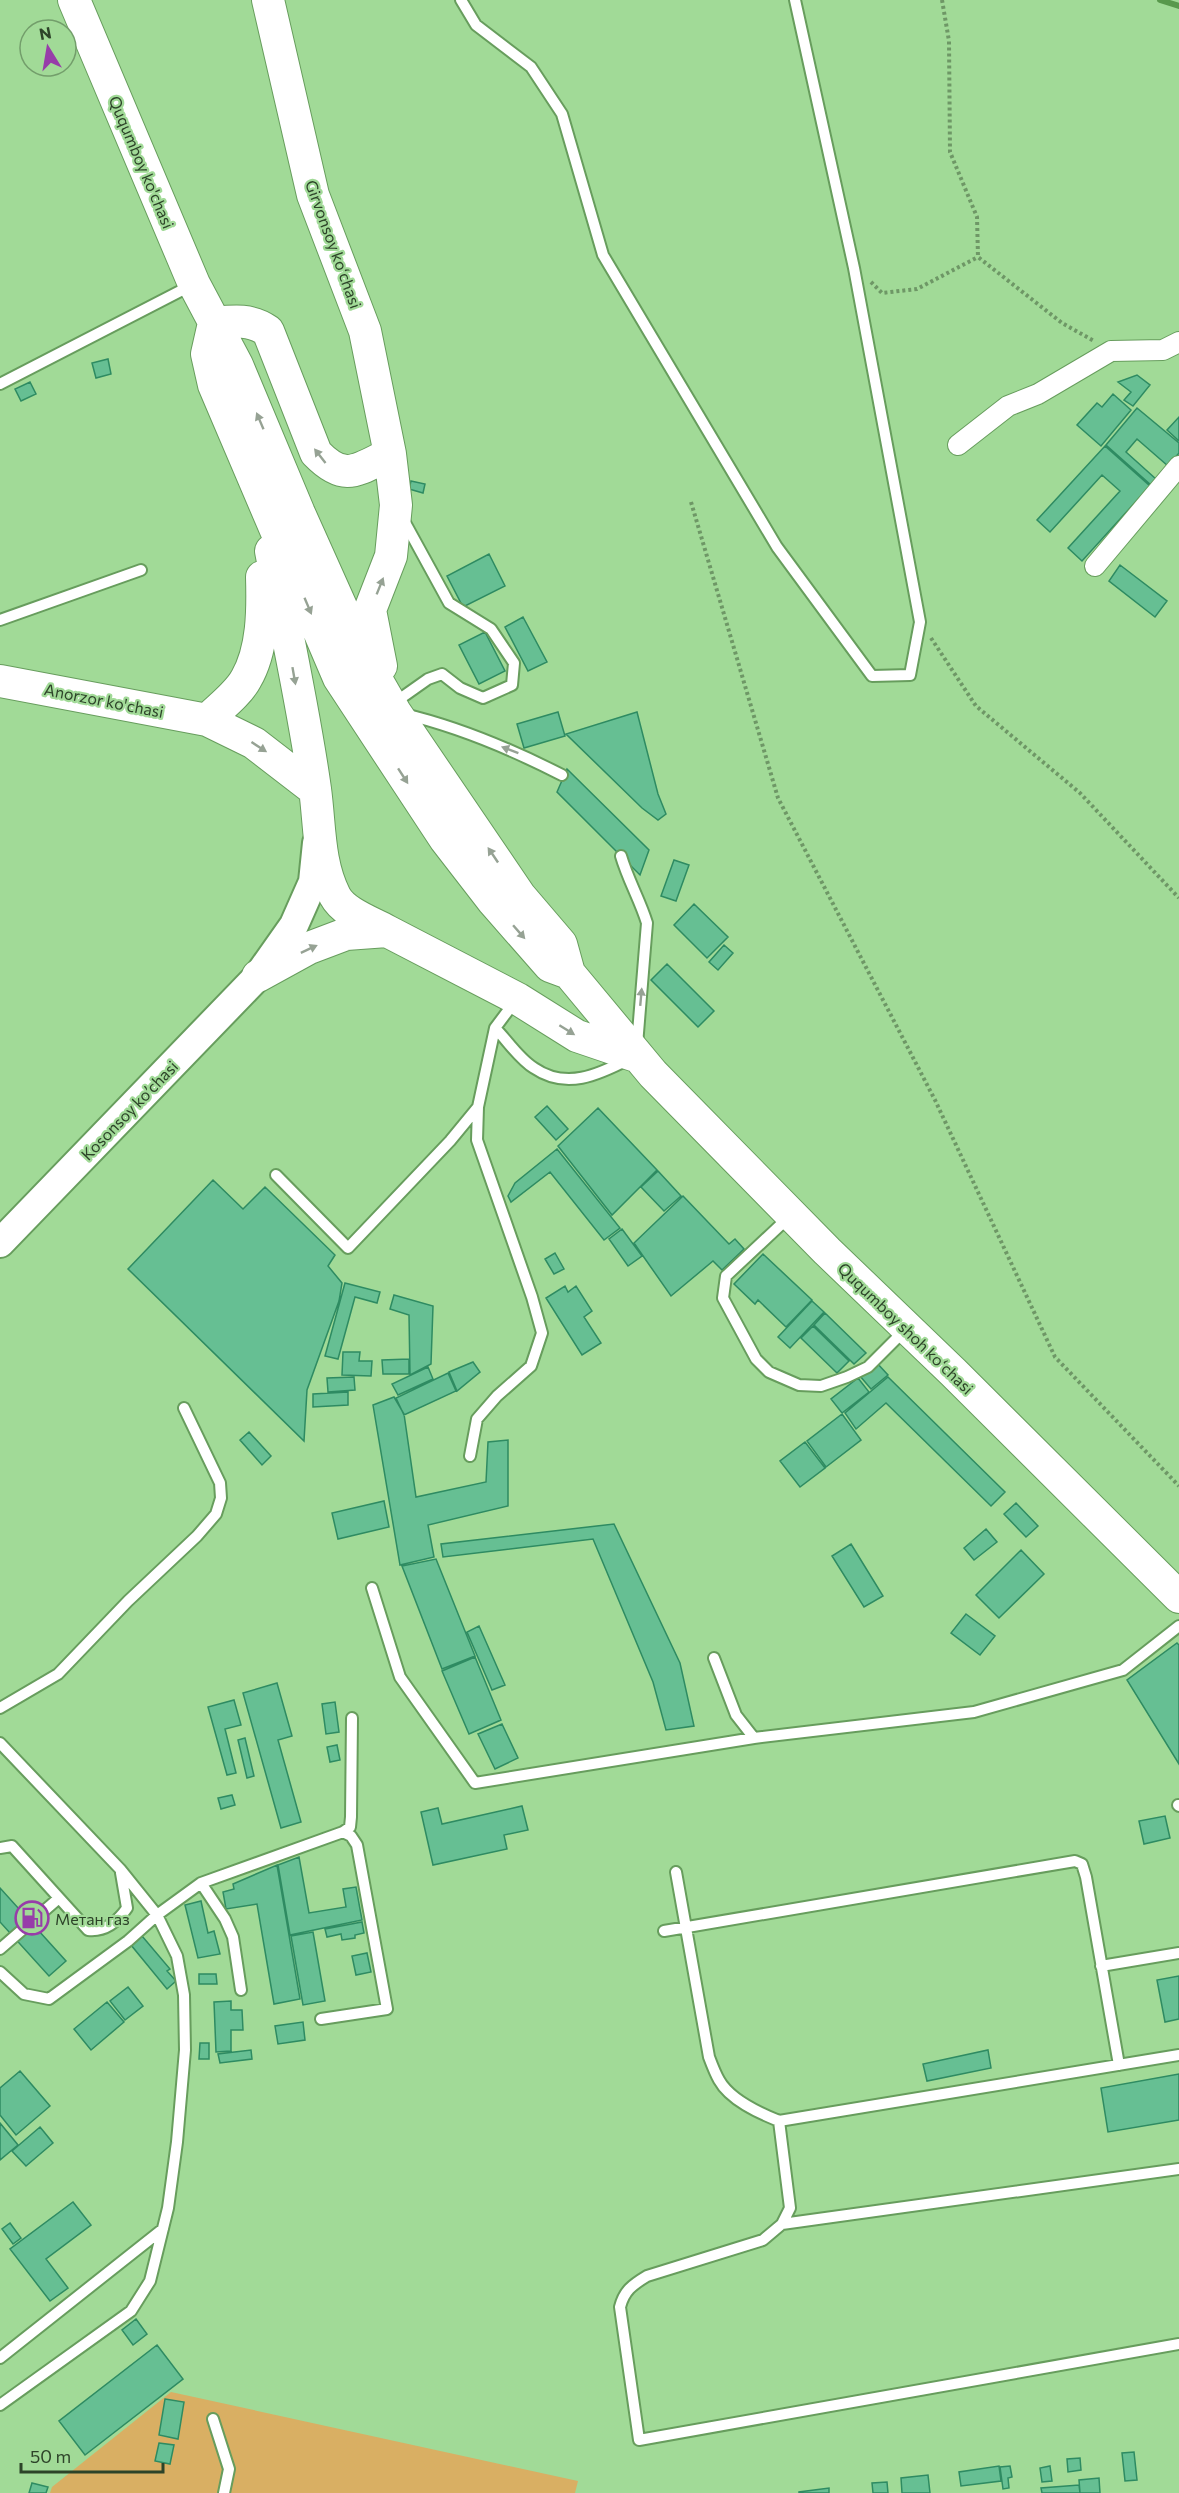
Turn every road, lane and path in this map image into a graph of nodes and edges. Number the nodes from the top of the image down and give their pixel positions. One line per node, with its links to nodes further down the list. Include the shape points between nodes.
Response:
1 (74, 0): 8 (main road, Ququmboy ko'chasi)
2 (268, 0): 14 (main road, Girvonsoy koʻchasi, via 313,195 365,331)
3 (461, 0): 22 (lane, via 476,25 531,67 562,114 603,255 777,547 872,676 910,675)
4 (795, 0): 7 (lane)
5 (942, 0): 6 (path, via 949,41 950,152 977,217)
6 (978, 257): 7 (path, via 916,289 882,292); 11 (path, via 1062,323)
7 (854, 268): 22 (lane)
8 (194, 284): 9 (main road, Ququmboy ko'chasi); 12 (lane)
9 (214, 323): 14 (main road, one-way to 9, via 360,469 338,471 328,466 316,453 268,331 259,324 239,320); 16 (main road, via 207,354 214,386); 24 (main road, Ququmboy ko'chasi, one-way to 9, via 364,658 237,365)
10 (1179, 342): 11 (street, via 1163,350)
11 (1111, 351): 13 (street, via 1038,394 1008,406)
12 (0, 384)
13 (958, 445)
14 (390, 453): 18 (main road, Girvonsoy koʻchasi)
15 (1179, 466): 19 (street)
16 (261, 494): 25 (main road, via 263,603 257,654 246,681); 27 (main road, one-way to 27); 32 (main road, one-way to 32, via 339,678 445,839 518,932)
17 (691, 502): 44 (path, via 778,798 935,1100 1055,1357)
18 (396, 505): 24 (main road, Girvonsoy koʻchasi, one-way to 18, via 370,610 391,556); 24 (lane, via 449,603 491,629 514,663 512,685 483,698 442,674 428,679)
19 (1095, 566)
20 (141, 570): 21 (lane)
21 (0, 620)
22 (920, 622): 30 (path, via 976,706 1080,793)
23 (0, 681): 25 (main road, Anorzor ko'chasi)
24 (392, 707): 26 (lane, one-way to 24, via 522,755); 32 (main road, Ququmboy ko'chasi, one-way to 24, via 561,944 520,896)
25 (207, 720): 27 (main road, Anorzor ko'chasi, one-way to 27, via 254,743)
26 (562, 775)
27 (315, 790): 28 (main road)
28 (318, 833): 31 (main road, via 336,898 350,911); 33 (main road, Kosonsoy ko’chasi, via 312,882 294,925)
29 (621, 856): 36 (lane, one-way to 29, via 647,923)
30 (1179, 898)
31 (387, 932): 33 (main road, one-way to 31, via 309,948 346,934); 34 (main road)
32 (564, 969): 34 (main road); 36 (main road, Ququmboy shoh koʻchasi)
33 (258, 976): 40 (main road, Kosonsoy ko’chasi)
34 (518, 999): 35 (lane); 36 (main road, one-way to 36, via 577,1036)
35 (495, 1028): 36 (lane, via 533,1068 560,1080 598,1076); 37 (lane)
36 (636, 1056): 39 (main road, Ququmboy shoh koʻchasi)
37 (478, 1107): 38 (lane, via 450,1142 348,1248); 43 (lane, via 477,1140 482,1159 542,1333 531,1365 477,1419)
38 (276, 1175)
39 (791, 1214): 41 (main road, Ququmboy shoh koʻchasi); 41 (lane, via 726,1276 723,1298 756,1359 769,1372 799,1385 821,1386 868,1367)
40 (0, 1243)
41 (907, 1328): 46 (main road, Ququmboy shoh koʻchasi)
42 (184, 1408): 49 (lane, via 220,1483 216,1514 58,1674)
43 (470, 1456)
44 (1179, 1486)
45 (372, 1588): 51 (lane, via 400,1677 476,1783)
46 (1179, 1597)
47 (1179, 1626): 51 (lane, via 1123,1670 974,1712)
48 (714, 1658): 51 (lane, via 736,1715)
49 (0, 1708)
50 (352, 1718): 53 (lane, via 351,1817 350,1827)
51 (754, 1738)
52 (0, 1743): 55 (lane)
53 (343, 1832): 57 (lane); 67 (lane, via 357,1845 387,2009)
54 (0, 1848): 58 (lane, via 12,1846)
55 (120, 1869): 58 (lane, via 127,1908 120,1919 104,1929 88,1930); 59 (lane)
56 (676, 1872): 60 (lane)
57 (201, 1883): 59 (lane); 66 (lane, via 233,1937)
58 (59, 1898): 62 (lane)
59 (157, 1916): 65 (lane, via 49,1999 24,1994); 73 (lane, via 177,1956 184,1995 177,2142)
60 (686, 1926): 61 (lane); 64 (lane, via 1075,1861 1082,1864 1086,1877); 70 (lane, via 709,2057 720,2082 743,2102)
61 (664, 1931)
62 (0, 1949)
63 (1179, 1953): 64 (lane)
64 (1101, 1966): 69 (lane)
65 (0, 1972)
66 (241, 1990)
67 (321, 2019)
68 (1179, 2055): 69 (lane)
69 (1119, 2065): 70 (lane)
70 (778, 2121): 72 (lane, via 789,2208)
71 (1179, 2169): 72 (lane)
72 (782, 2224): 74 (lane, via 763,2240 647,2276 631,2285 623,2296 620,2307 639,2440)
73 (163, 2229): 75 (lane); 76 (lane, via 150,2281 131,2311)
74 (1179, 2344)
75 (0, 2358)
76 (0, 2405)
77 (213, 2420): 78 (lane, via 229,2469)
78 (224, 2493)

